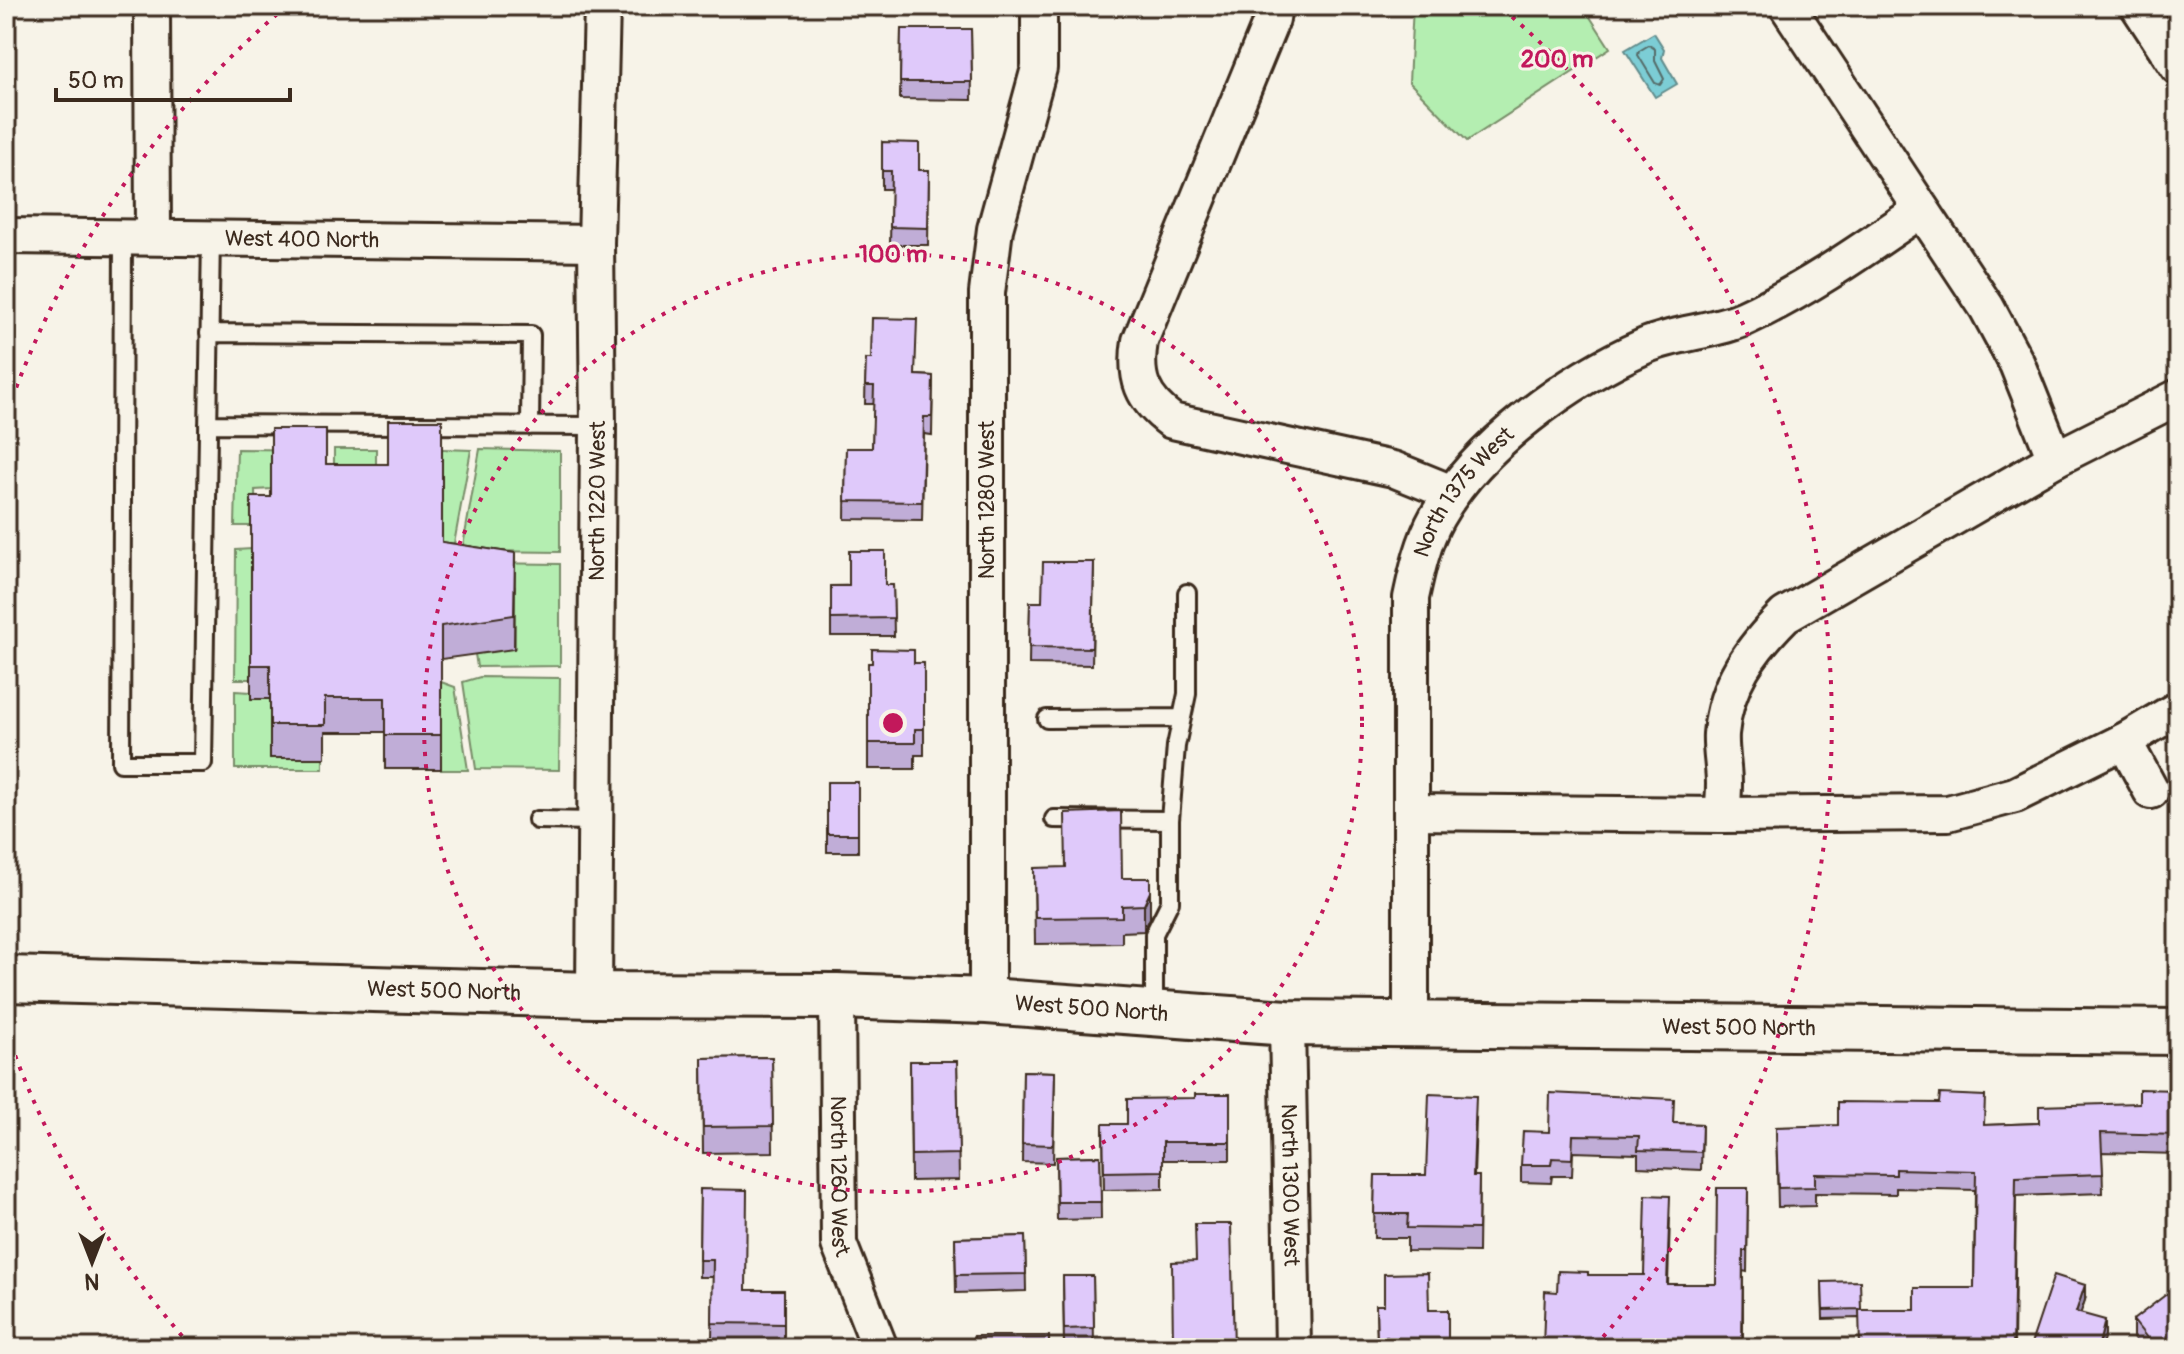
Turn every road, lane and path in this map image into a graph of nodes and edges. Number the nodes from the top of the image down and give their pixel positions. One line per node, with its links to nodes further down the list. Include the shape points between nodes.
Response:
1 (152, 6): 10 (street)
2 (602, 6): 12 (street, North 1220 West)
3 (1039, 6): 35 (street, North 1280 West, via 1039,68 995,229 987,293)
4 (1274, 6): 19 (street, via 1140,341 1140,382 1156,409 1172,421 1393,469)
5 (1787, 6): 8 (street)
6 (2138, 6): 7 (street)
7 (2178, 67)
8 (1921, 210): 18 (street, via 2010,350); 19 (street, North 1375 West, via 1802,290 1740,320 1647,345 1560,392 1519,424)
9 (6, 236): 10 (street, West 400 North)
10 (138, 236): 11 (street, West 400 North); 15 (lane, via 121,763 203,763)
11 (211, 236): 12 (street, West 400 North); 13 (lane)
12 (596, 243): 17 (street, North 1220 West)
13 (209, 333): 15 (lane); 16 (lane, via 531,335)
14 (2178, 397): 18 (street)
15 (208, 424): 16 (lane)
16 (530, 426): 17 (lane)
17 (598, 426): 31 (street, North 1220 West)
18 (2055, 459): 27 (street, via 1785,615 1755,645 1725,705)
19 (1452, 493): 26 (street, North 1375 West, via 1420,558 1411,598)
20 (1187, 593): 22 (lane, via 1187,694)
21 (2178, 709): 24 (street)
22 (1182, 718): 23 (lane); 30 (lane)
23 (1047, 719)
24 (2124, 741): 25 (street); 27 (street, via 2015,795 1948,813)
25 (2151, 791)
26 (1412, 812): 27 (street); 38 (street, North 1375 West)
27 (1722, 815)
28 (1054, 819): 30 (lane)
29 (537, 820): 31 (lane)
30 (1170, 820): 36 (lane, via 1170,902 1154,934)
31 (596, 821): 33 (street, North 1220 West)
32 (6, 979): 33 (street, West 500 North)
33 (594, 995): 34 (street, West 500 North)
34 (837, 996): 35 (street, West 500 North); 40 (street, North 1260 West, via 839,1244)
35 (987, 1001): 36 (street, West 500 North)
36 (1154, 1013): 37 (street, West 500 North)
37 (1287, 1023): 38 (street, West 500 North); 41 (street, North 1300 West)
38 (1411, 1025): 39 (street, West 500 North)
39 (2178, 1032)
40 (880, 1348)
41 (1293, 1348)

